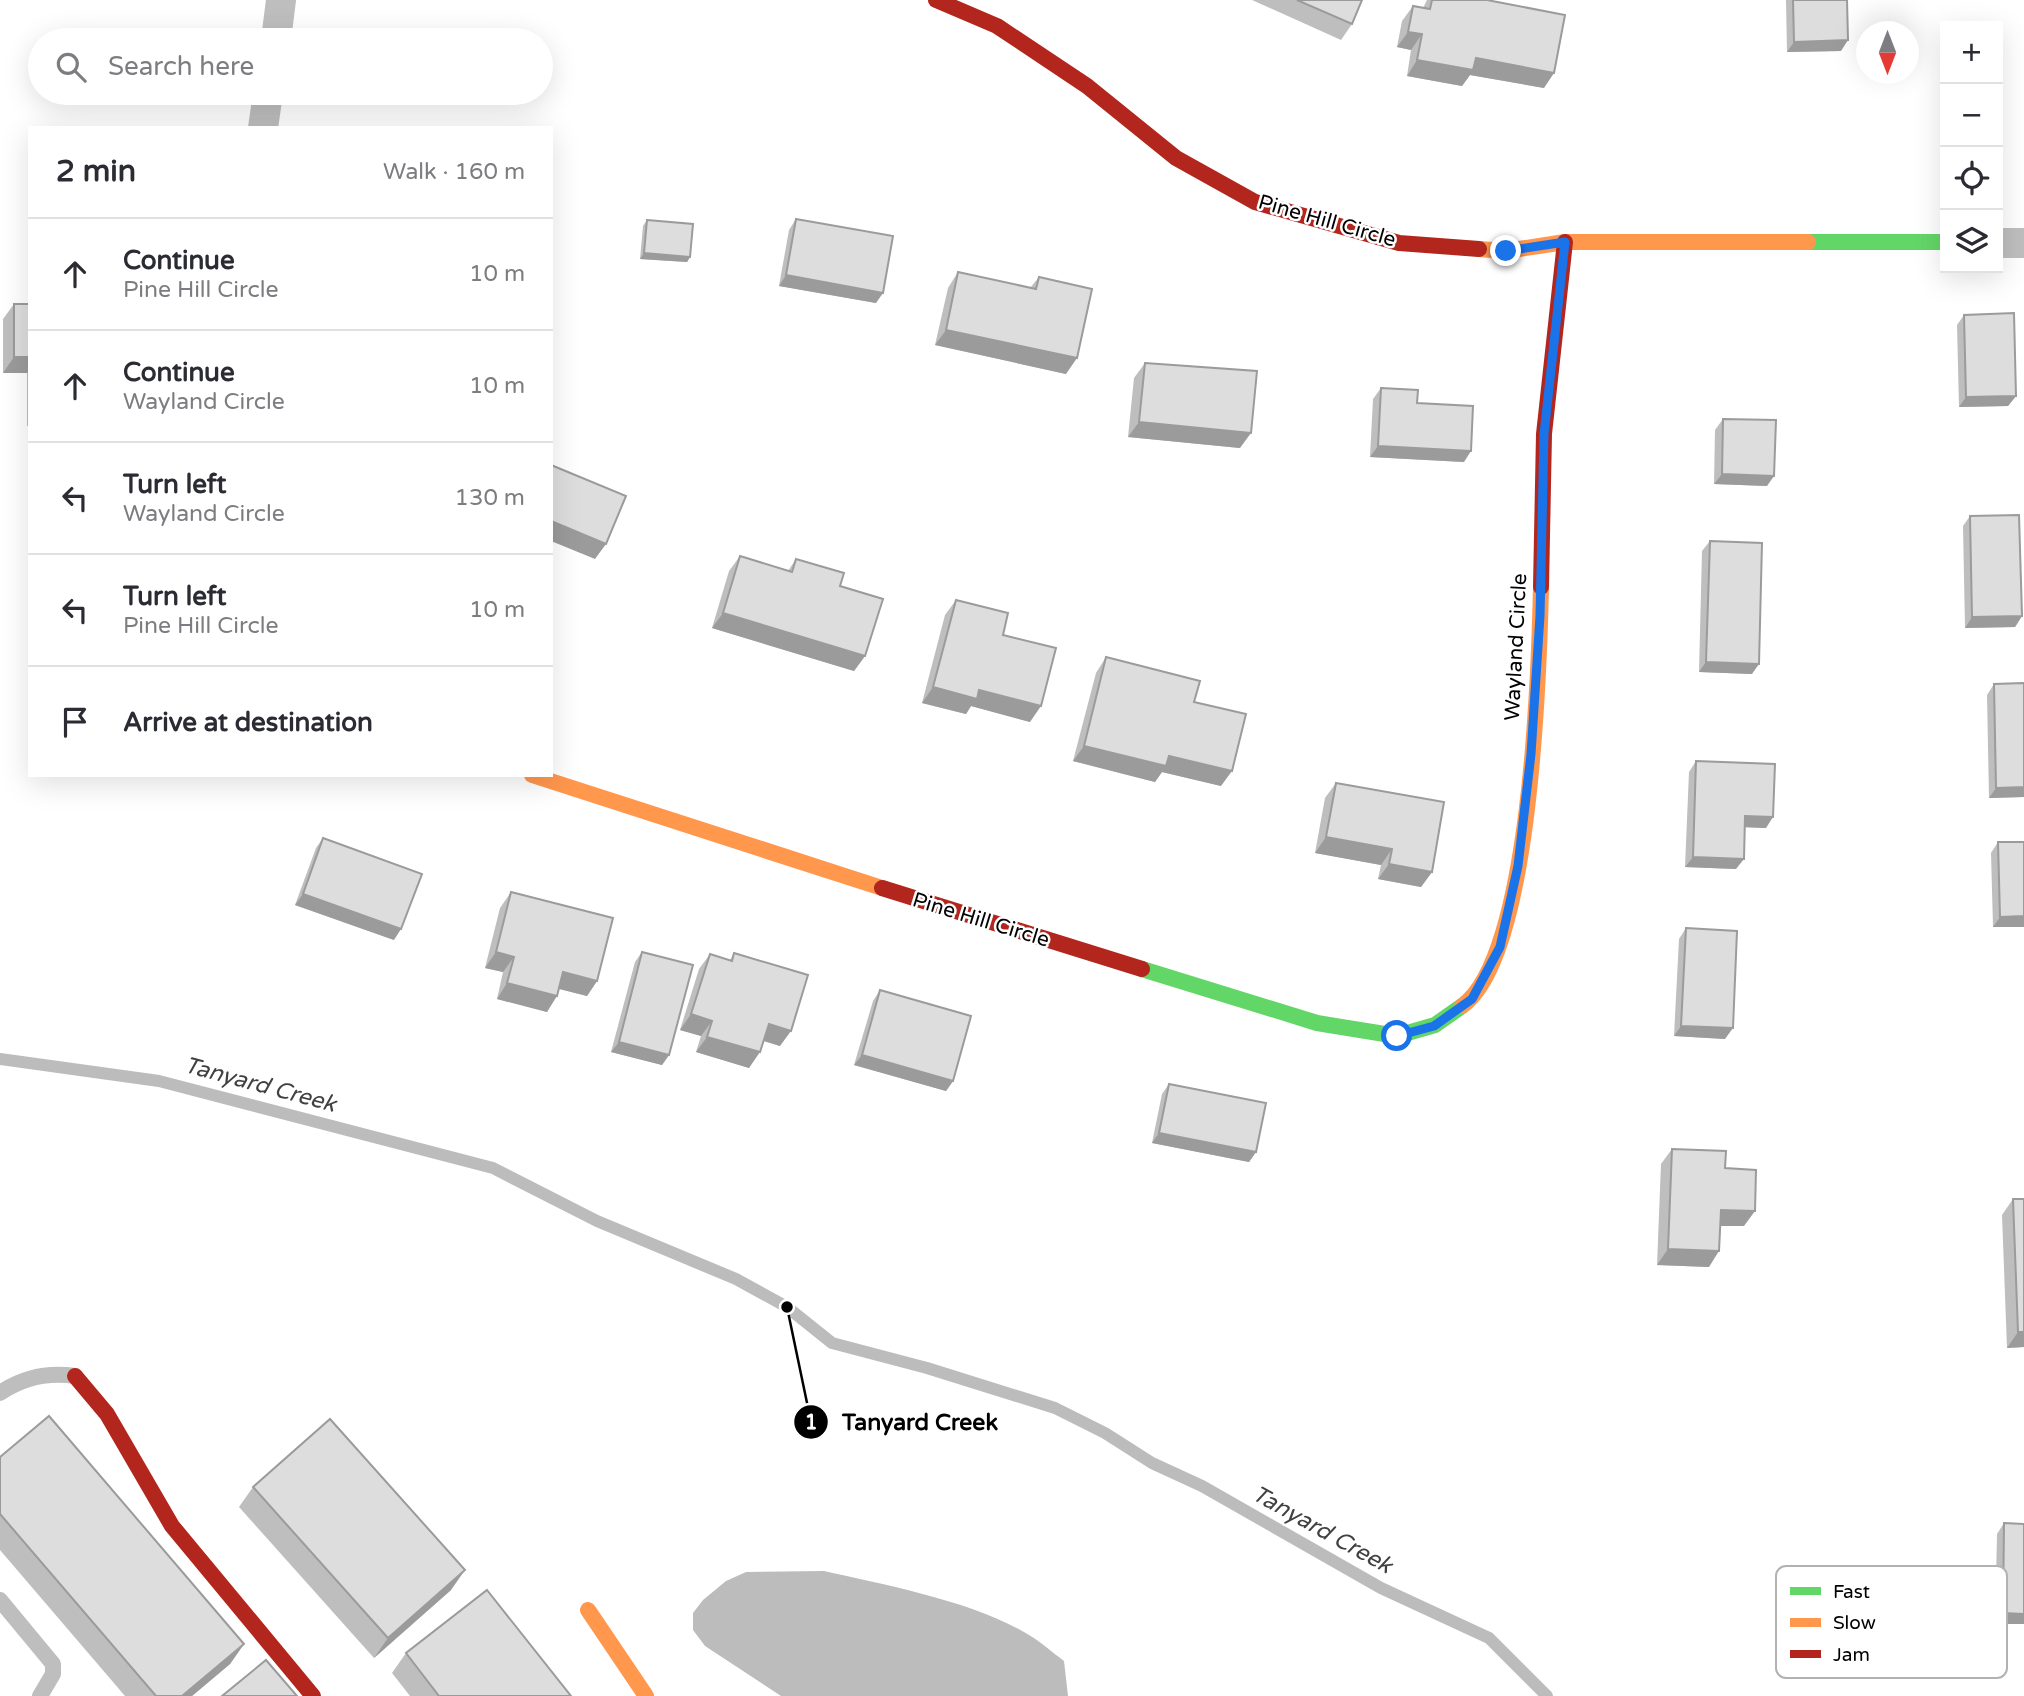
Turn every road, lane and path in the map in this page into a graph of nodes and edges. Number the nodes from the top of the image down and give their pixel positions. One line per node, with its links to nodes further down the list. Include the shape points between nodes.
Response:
1 (281, 0): 3 (street)
2 (936, 0): 6 (street, Pine Hill Circle, via 997,26 1087,86 1176,158 1255,202 1399,243 1506,251)
3 (277, 28)
4 (266, 105): 5 (street)
5 (263, 126)
6 (1565, 242): 7 (street, Pine Hill Circle); 11 (street, Wayland Circle, via 1544,434 1540,616 1518,866 1500,947 1472,999)
7 (1940, 243)
8 (2003, 243): 9 (street)
9 (2024, 243)
10 (538, 777): 11 (street, Pine Hill Circle, via 1317,1023 1397,1036)
11 (1434, 1026)
12 (75, 1376): 13 (lane, via 53,1373 13,1384); 17 (street, via 107,1414 172,1526)
13 (0, 1394)
14 (0, 1600): 16 (lane, via 53,1664 53,1674)
15 (588, 1610): 18 (street)
16 (40, 1696)
17 (313, 1696)
18 (646, 1696)

